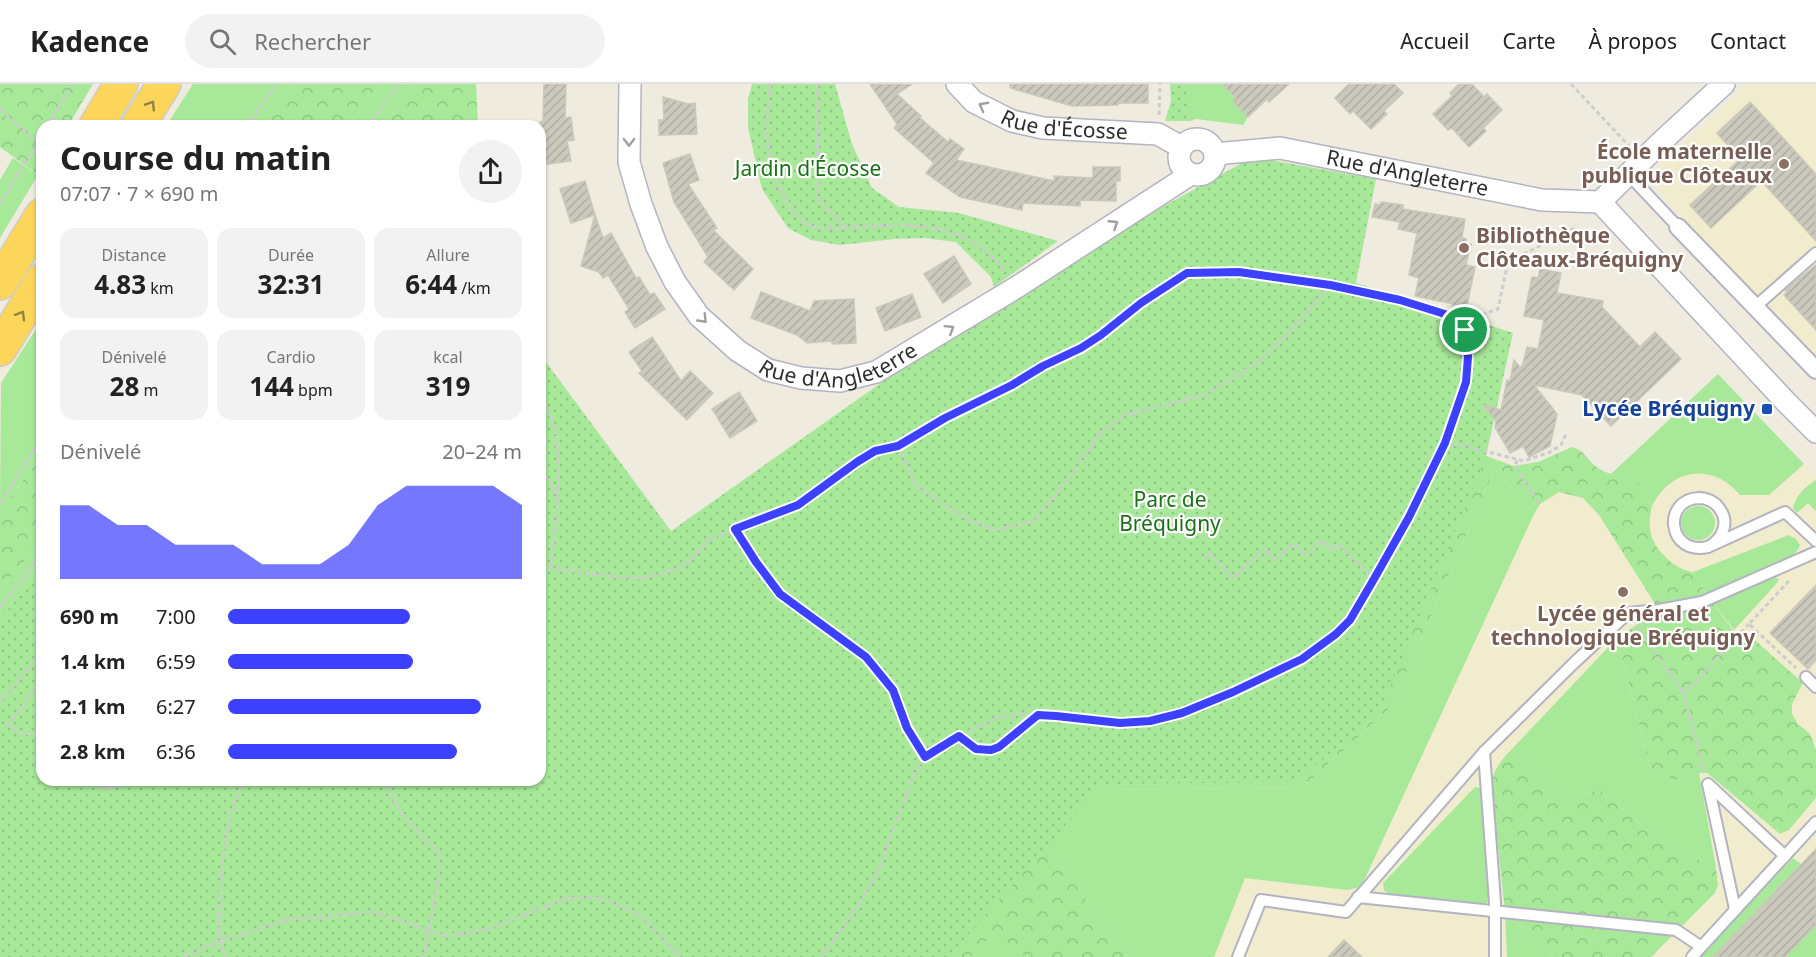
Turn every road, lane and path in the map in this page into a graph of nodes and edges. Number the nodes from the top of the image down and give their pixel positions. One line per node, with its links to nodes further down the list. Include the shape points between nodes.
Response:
1 (72, 84): 14 (path)
2 (121, 84): 15 (highway)
3 (164, 84): 16 (highway, one-way to 3)
4 (278, 84): 17 (path)
5 (400, 84): 18 (path)
6 (630, 84): 35 (street, Rue d'Angleterre, one-way to 35, via 629,162 657,247 699,316 738,351 768,370 840,381 876,372)
7 (770, 84): 31 (path, via 766,143 779,189 802,221 814,227)
8 (817, 84): 31 (path, via 818,198)
9 (957, 84): 19 (street, Rue d'Écosse, one-way to 9, via 1043,128 1012,121 974,102)
10 (1160, 84): 19 (path)
11 (1571, 84): 24 (path)
12 (1724, 84): 24 (street)
13 (0, 109): 20 (path)
14 (51, 120)
15 (100, 120)
16 (142, 120)
17 (251, 120)
18 (373, 120)
19 (1158, 134): 22 (street, Rue d'Écosse)
20 (36, 140)
21 (36, 145): 27 (path)
22 (1181, 147): 23 (street, via 1186,141 1200,138); 25 (street, via 1180,166)
23 (1215, 154): 25 (street, via 1211,168); 26 (street, Rue d'Angleterre, via 1280,148 1542,200)
24 (1635, 167): 26 (street); 30 (lane)
25 (1191, 174): 35 (street, Rue d'Angleterre, one-way to 25)
26 (1600, 202): 42 (street)
27 (0, 203)
28 (36, 225): 33 (highway)
29 (1577, 227): 38 (path, via 1508,262 1498,309)
30 (1678, 227): 37 (street)
31 (846, 228): 35 (path, via 914,224 939,228 983,248)
32 (1816, 253): 37 (lane)
33 (0, 283)
34 (1330, 285): 38 (path, via 1448,315); 45 (path, via 1239,272 1187,273 1081,348); 45 (path, via 1260,362 1208,394 1125,415 1100,434 1033,522 995,530 976,523 918,487)
35 (1017, 287)
36 (36, 290): 39 (highway, one-way to 36)
37 (1755, 307): 40 (street)
38 (1465, 330): 44 (path, via 1466,382)
39 (0, 349)
40 (1816, 370)
41 (546, 405): 49 (path, via 558,451)
42 (1816, 432)
43 (1566, 434): 47 (path, via 1561,445 1550,452 1524,461)
44 (1445, 443): 47 (path); 60 (path)
45 (898, 446): 52 (path, via 866,456 798,505)
46 (36, 447): 50 (path)
47 (1517, 459): 51 (path, via 1515,466)
48 (546, 478): 49 (path)
49 (557, 495): 59 (path)
50 (0, 502)
51 (1539, 504)
52 (735, 529): 59 (path, via 709,539 682,567 646,578); 74 (path, via 780,594 866,657 893,690 907,728)
53 (1816, 542): 54 (lane, via 1785,512)
54 (1708, 547): 54 (lane, via 1684,544 1674,530 1676,513 1696,498 1711,501 1723,515 1722,534)
55 (1815, 552): 62 (lane, via 1702,602); 63 (path)
56 (1203, 558): 60 (path, via 1209,553 1233,578 1265,549 1275,560 1295,543 1306,555 1321,541 1331,550 1337,544)
57 (36, 560): 61 (path)
58 (546, 568): 59 (path)
59 (551, 568)
60 (1374, 579): 70 (path, via 1350,620 1336,634 1302,659 1212,701 1150,721 1120,723)
61 (0, 608)
62 (1628, 613): 68 (path); 73 (lane)
63 (1749, 624): 65 (path); 68 (path)
64 (36, 659): 69 (path)
65 (1802, 674): 66 (lane)
66 (1816, 687)
67 (36, 688): 71 (path, via 9,724 18,732)
68 (1684, 694): 75 (path)
69 (0, 700)
70 (1038, 715): 72 (path, via 998,717); 72 (path, via 991,750 976,749)
71 (36, 735)
72 (959, 736): 74 (path)
73 (1484, 752): 82 (lane); 84 (lane)
74 (925, 757): 92 (path, via 913,776 879,869)
75 (1708, 784): 81 (lane); 83 (lane)
76 (95, 786): 77 (path, via 104,789)
77 (115, 786)
78 (242, 786): 86 (path, via 223,849)
79 (386, 786): 85 (path, via 406,820 438,853 439,875)
80 (1816, 822): 81 (lane)
81 (1785, 855): 83 (lane)
82 (1358, 897): 84 (lane); 93 (lane, via 1346,912 1261,900)
83 (1735, 909): 87 (lane)
84 (1494, 911): 87 (lane, via 1676,930); 94 (lane)
85 (428, 930): 86 (path, via 374,912 286,920); 90 (path); 91 (path, via 446,936 489,929 564,899 592,897 618,904 642,917)
86 (219, 942): 88 (path); 89 (path)
87 (1700, 946): 95 (lane)
88 (183, 957)
89 (225, 957)
90 (424, 957)
91 (680, 957)
92 (822, 957)
93 (1238, 957)
94 (1495, 957)
95 (1692, 957)

